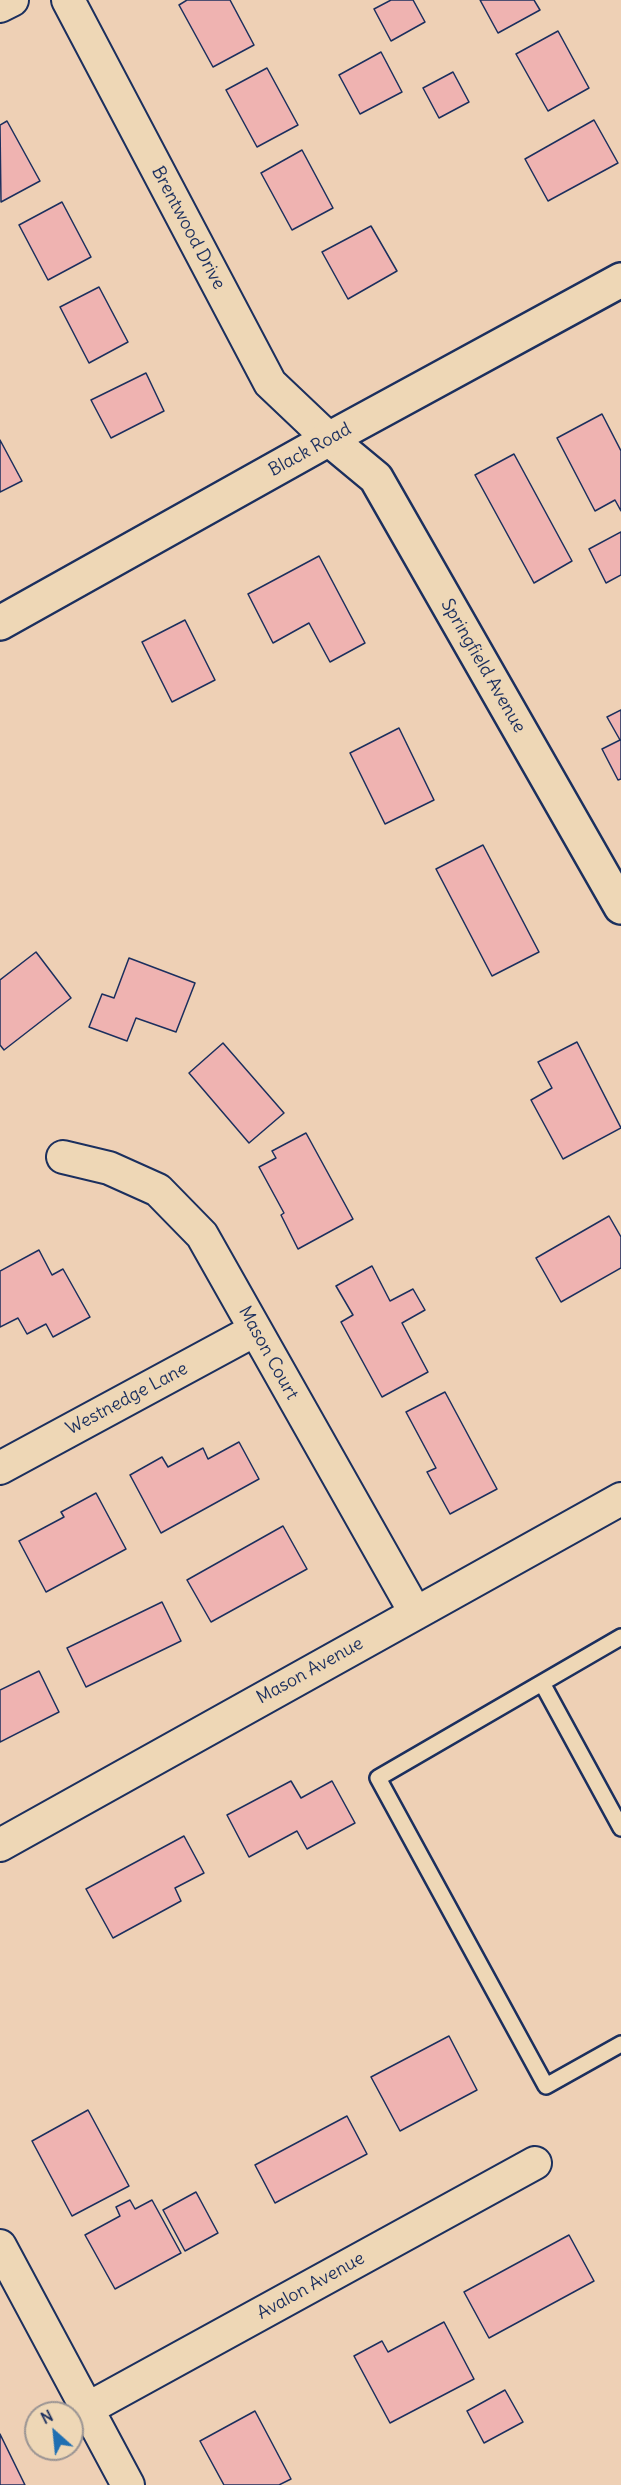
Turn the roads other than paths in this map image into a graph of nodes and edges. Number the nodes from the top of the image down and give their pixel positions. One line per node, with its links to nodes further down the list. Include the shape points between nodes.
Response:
1 (12, 0): 3 (street)
2 (68, 0): 5 (street, Brentwood Drive, via 270,383)
3 (0, 6)
4 (621, 280): 5 (main road, Black Road)
5 (329, 439): 6 (main road, Black Road); 7 (main road, Springfield Avenue, via 376,478)
6 (0, 623)
7 (621, 907)
8 (63, 1157): 9 (street, Mason Court, via 109,1168 158,1190 202,1235)
9 (255, 1330): 10 (street, Westnedge Lane); 12 (street, Mason Court)
10 (0, 1468)
11 (621, 1499): 12 (street, Mason Avenue)
12 (415, 1612): 16 (street, Mason Avenue)
13 (621, 1636): 14 (lane)
14 (542, 1683): 15 (lane); 17 (lane, via 378,1778 546,2086)
15 (621, 1828)
16 (0, 1845)
17 (621, 2044)
18 (535, 2163): 20 (street, Avalon Avenue)
19 (0, 2246): 20 (street)
20 (87, 2409): 21 (street)
21 (128, 2485)

